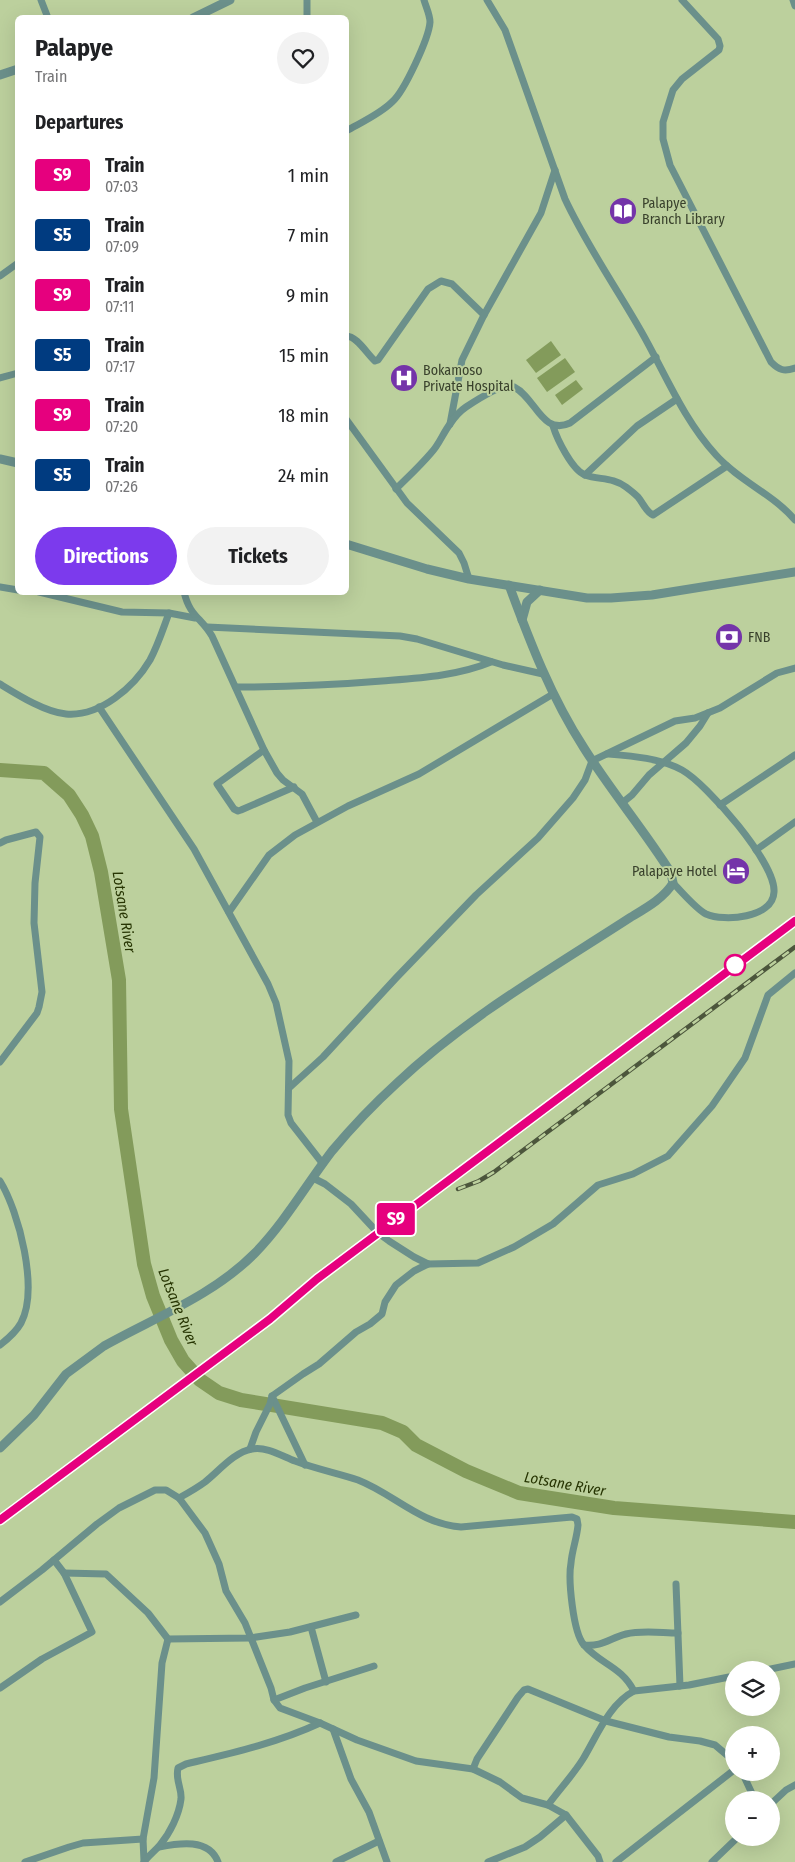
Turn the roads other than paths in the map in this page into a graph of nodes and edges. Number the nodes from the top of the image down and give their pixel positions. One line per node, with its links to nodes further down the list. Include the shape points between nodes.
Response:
1 (41, 0): 9 (street)
2 (230, 0): 10 (street)
3 (307, 0): 11 (street)
4 (424, 0): 14 (street, via 429,30 397,98 375,115)
5 (487, 0): 15 (street, via 505,30)
6 (682, 0): 21 (street, via 718,39 720,46 673,90 663,122 663,139 670,165 771,362 778,370)
7 (793, 0): 8 (street)
8 (795, 6)
9 (47, 15)
10 (199, 15)
11 (307, 15)
12 (15, 70): 13 (street)
13 (0, 75)
14 (349, 128)
15 (556, 169): 18 (street, via 541,214); 20 (street, via 573,216)
16 (15, 265): 17 (street)
17 (0, 276)
18 (484, 315): 19 (street, via 452,284 441,281 428,289 378,360 375,361); 26 (street, via 462,360)
19 (349, 336)
20 (656, 357): 24 (street); 27 (street, via 570,424 561,428)
21 (795, 368)
22 (15, 374): 23 (street)
23 (0, 378)
24 (677, 399): 30 (street, via 689,420); 31 (street, via 637,426)
25 (349, 423): 32 (street)
26 (450, 424): 27 (street, via 464,408 504,386 513,386); 32 (street, via 433,452)
27 (553, 426): 31 (street, via 560,446)
28 (0, 459): 29 (street)
29 (15, 462)
30 (727, 466): 31 (street, via 653,515 637,496 620,483); 33 (street)
31 (585, 475)
32 (396, 490): 36 (street, via 459,553)
33 (795, 520)
34 (349, 545): 36 (street)
35 (795, 572): 40 (street, via 652,595 611,598 587,598)
36 (468, 579): 37 (street)
37 (509, 585): 40 (street); 45 (street)
38 (0, 587): 39 (street)
39 (15, 590)
40 (540, 590): 45 (street, via 526,602)
41 (52, 595): 43 (street, via 122,612)
42 (185, 595): 44 (street)
43 (169, 613): 44 (street); 53 (street, via 149,661 113,700)
44 (195, 618): 46 (street)
45 (522, 620): 49 (street)
46 (206, 627): 47 (street, via 417,638); 51 (street)
47 (491, 662): 49 (street); 51 (street, via 428,677 288,687)
48 (795, 668): 54 (street, via 777,673)
49 (543, 674): 52 (street)
50 (0, 684): 53 (street, via 27,700 64,714)
51 (236, 687): 55 (street)
52 (553, 694): 58 (street); 63 (street, via 419,774)
53 (99, 707): 68 (street, via 194,849)
54 (708, 713): 56 (street, via 675,721); 59 (street, via 686,743)
55 (264, 750): 60 (street, via 277,773); 60 (street, via 217,784 234,809 241,810)
56 (607, 754): 58 (street); 59 (street)
57 (795, 755): 62 (street)
58 (592, 761): 61 (street); 71 (street, via 574,798 538,838 476,895)
59 (664, 763): 61 (street); 62 (street, via 682,770)
60 (294, 787): 63 (street, via 302,794)
61 (622, 803): 67 (street, via 671,873)
62 (720, 805): 66 (street)
63 (317, 822): 68 (street, via 270,855)
64 (795, 822): 66 (street)
65 (0, 843): 70 (street, via 36,832 40,837 34,923 42,992 37,1013)
66 (756, 850): 67 (street, via 771,875 774,894 770,905 759,913 712,917)
67 (673, 883): 72 (street, via 652,904 505,998 442,1045 359,1120)
68 (229, 912): 71 (street, via 276,1003 289,1061)
69 (795, 973): 75 (street, via 768,995 744,1058 712,1106 668,1156 634,1174 598,1185 553,1224 514,1247 478,1263)
70 (0, 1062)
71 (289, 1088): 72 (street, via 288,1116 291,1123)
72 (323, 1164): 73 (street)
73 (313, 1178): 75 (street, via 351,1204 378,1233); 78 (street, via 254,1254 214,1286 104,1346 73,1368 34,1415)
74 (0, 1181): 76 (street, via 10,1201 23,1246 28,1287 22,1321 16,1331)
75 (428, 1264): 77 (street, via 396,1284 382,1314 320,1364)
76 (0, 1344)
77 (272, 1396): 79 (street); 80 (street)
78 (0, 1448)
79 (250, 1449): 80 (street, via 258,1448); 81 (street)
80 (305, 1465): 91 (street, via 357,1480 386,1493 421,1516 447,1526 566,1517 577,1519 578,1534 570,1578 579,1636)
81 (179, 1498): 82 (street, via 166,1490 144,1495 104,1518); 90 (street, via 205,1533 219,1564 226,1591 245,1622)
82 (54, 1560): 83 (street); 85 (street)
83 (64, 1573): 89 (street, via 106,1574 148,1613); 98 (street, via 92,1632 42,1659)
84 (676, 1584): 88 (street)
85 (0, 1602)
86 (356, 1615): 87 (street)
87 (311, 1626): 90 (street); 96 (street)
88 (678, 1633): 91 (street, via 624,1634 594,1646); 97 (street)
89 (168, 1638): 90 (street); 111 (street, via 162,1663 154,1778)
90 (250, 1638): 100 (street)
91 (584, 1645): 99 (street, via 628,1679)
92 (795, 1664): 94 (street)
93 (374, 1666): 96 (street)
94 (780, 1667)
95 (725, 1678): 97 (street)
96 (326, 1682): 100 (street)
97 (680, 1686): 99 (street)
98 (0, 1688)
99 (634, 1691): 101 (street, via 622,1700)
100 (274, 1700): 102 (street, via 280,1708)
101 (606, 1721): 104 (street, via 715,1745); 105 (street, via 532,1690 524,1690); 109 (street)
102 (320, 1723): 103 (street); 114 (street, via 294,1735 178,1768 176,1779 181,1798 178,1812)
103 (333, 1729): 105 (street, via 416,1761); 112 (street)
104 (725, 1753)
105 (473, 1769): 109 (street, via 500,1782 522,1798)
106 (725, 1777): 122 (street)
107 (795, 1785): 108 (street)
108 (780, 1796)
109 (548, 1805): 110 (street)
110 (566, 1815): 120 (street, via 524,1847); 121 (street)
111 (143, 1839): 115 (street, via 83,1844); 116 (street)
112 (379, 1841): 118 (street); 119 (street)
113 (729, 1846): 123 (street)
114 (159, 1847): 116 (street); 117 (street, via 198,1845 210,1849)
115 (25, 1862)
116 (144, 1862)
117 (218, 1862)
118 (336, 1862)
119 (387, 1862)
120 (488, 1862)
121 (600, 1862)
122 (616, 1862)
123 (712, 1862)

